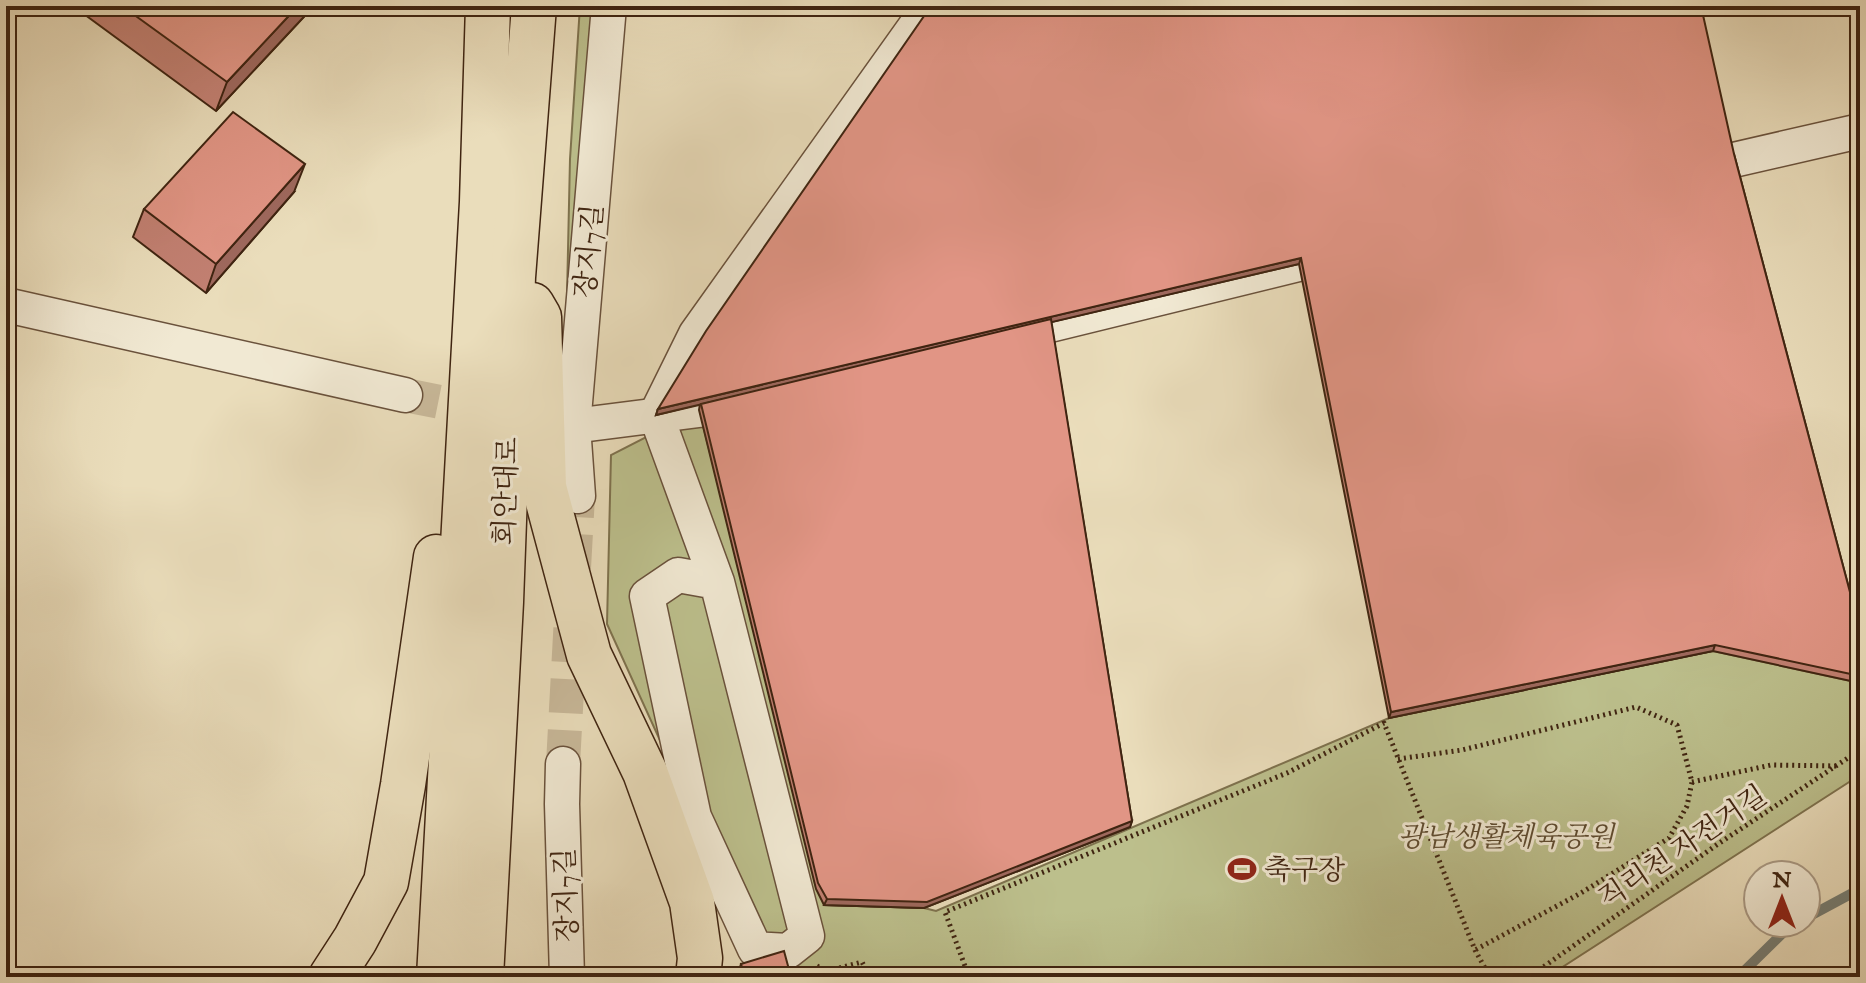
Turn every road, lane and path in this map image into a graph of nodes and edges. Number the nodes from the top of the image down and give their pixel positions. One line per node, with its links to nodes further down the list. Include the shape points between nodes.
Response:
1 (488, 6): 10 (highway, 회안대로)
2 (534, 6): 8 (highway, 회안대로)
3 (609, 6): 15 (street, 장지7길)
4 (930, 6): 14 (street, via 696,334)
5 (1860, 131): 6 (street)
6 (1654, 178)
7 (1376, 245): 11 (street)
8 (513, 277): 27 (highway, 회안대로); 29 (highway, via 539,317 544,487 589,655 645,772 692,902)
9 (6, 305): 13 (street)
10 (476, 318): 25 (highway, via 453,353 438,545 386,882); 26 (highway, 회안대로)
11 (973, 343)
12 (775, 391): 14 (street)
13 (405, 395)
14 (656, 415): 15 (street); 17 (street)
15 (564, 426): 16 (street, 장지7길)
16 (578, 496)
17 (717, 582): 24 (street, via 807,936); 24 (street, via 678,575 647,596 694,817 755,949)
18 (1860, 750): 21 (path, 직리천 자전거길)
19 (1398, 759): 22 (path, via 1462,750 1636,707 1677,725); 23 (path); 31 (path, via 1384,723 1287,773 945,912)
20 (563, 764): 28 (street, 장지7길)
21 (1837, 766): 22 (path, via 1771,765); 33 (path, 직리천 자전거길)
22 (1692, 782): 23 (path, via 1687,806 1669,838)
23 (1475, 950): 32 (path)
24 (788, 951): 30 (path, via 827,971 862,962)
25 (331, 977)
26 (439, 977)
27 (481, 977)
28 (567, 977)
29 (698, 977)
30 (870, 977)
31 (969, 977)
32 (1490, 977)
33 (1529, 977)

